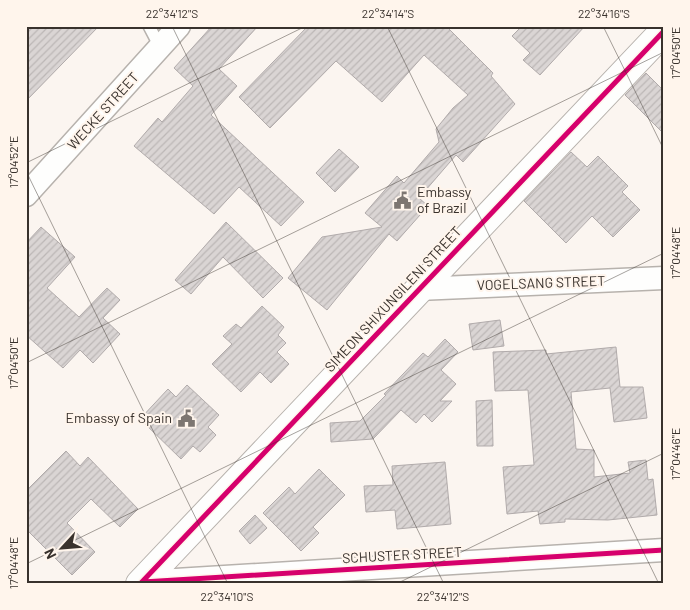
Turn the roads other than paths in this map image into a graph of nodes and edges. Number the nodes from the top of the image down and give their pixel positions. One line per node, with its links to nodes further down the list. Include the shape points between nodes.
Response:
1 (149, 26): 4 (lane)
2 (179, 26): 4 (street, WECKE STREET)
3 (664, 31): 7 (street, SIMEON SHIXUNGILENI STREET)
4 (160, 47): 5 (street, WECKE STREET)
5 (26, 195)
6 (664, 278): 7 (street, VOGELSANG STREET)
7 (418, 289): 9 (street, SIMEON SHIXUNGILENI STREET)
8 (664, 550): 9 (street, SCHUSTER STREET)
9 (141, 583)

